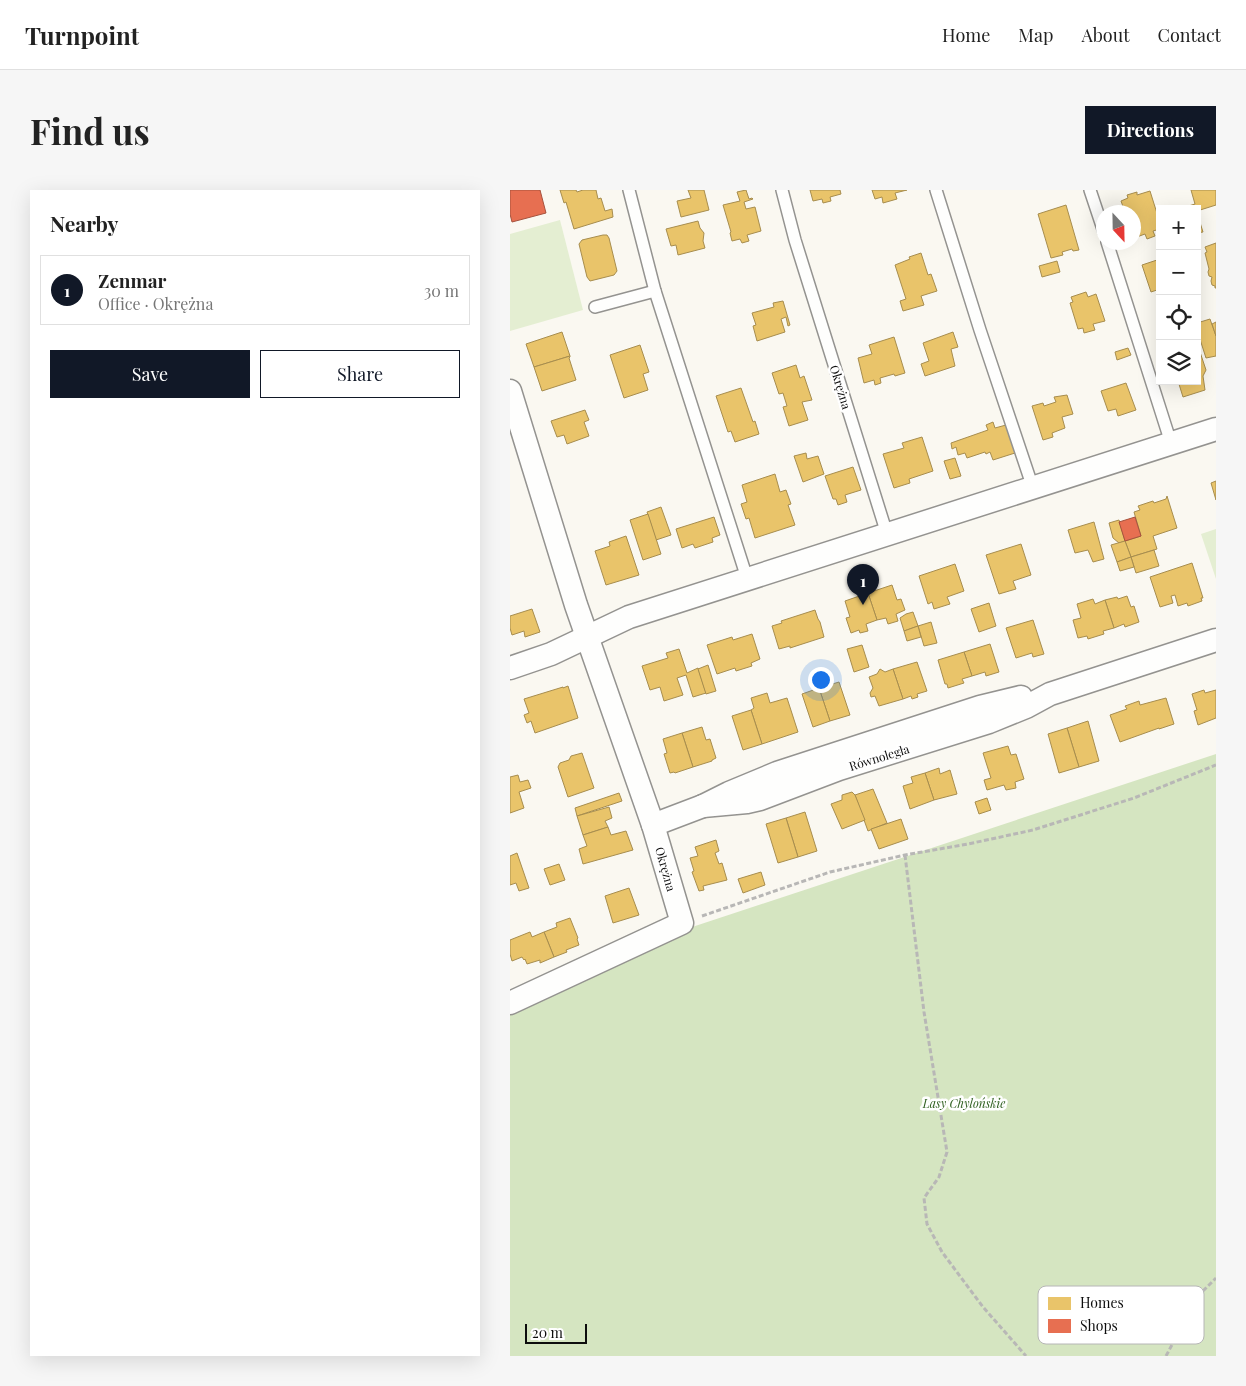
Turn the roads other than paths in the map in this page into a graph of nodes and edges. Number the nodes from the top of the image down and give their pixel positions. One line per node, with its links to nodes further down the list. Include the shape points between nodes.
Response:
1 (629, 190): 7 (lane)
2 (782, 190): 13 (lane, Okrężna)
3 (936, 190): 12 (lane)
4 (1090, 190): 5 (lane)
5 (1096, 208)
6 (1110, 250): 11 (lane)
7 (655, 291): 8 (lane); 14 (lane)
8 (595, 307)
9 (510, 391): 15 (street, Okrężna)
10 (1216, 429): 11 (street)
11 (1171, 443): 12 (street)
12 (1033, 488): 13 (street)
13 (887, 534): 14 (street)
14 (747, 578): 15 (street, via 630,617)
15 (588, 638): 17 (street); 18 (street, Okrężna)
16 (1216, 640): 18 (street, Równoległa, via 1050,694 989,722 760,799 704,806)
17 (510, 668)
18 (654, 825): 19 (street, Okrężna, via 682,923)
19 (510, 1003)

